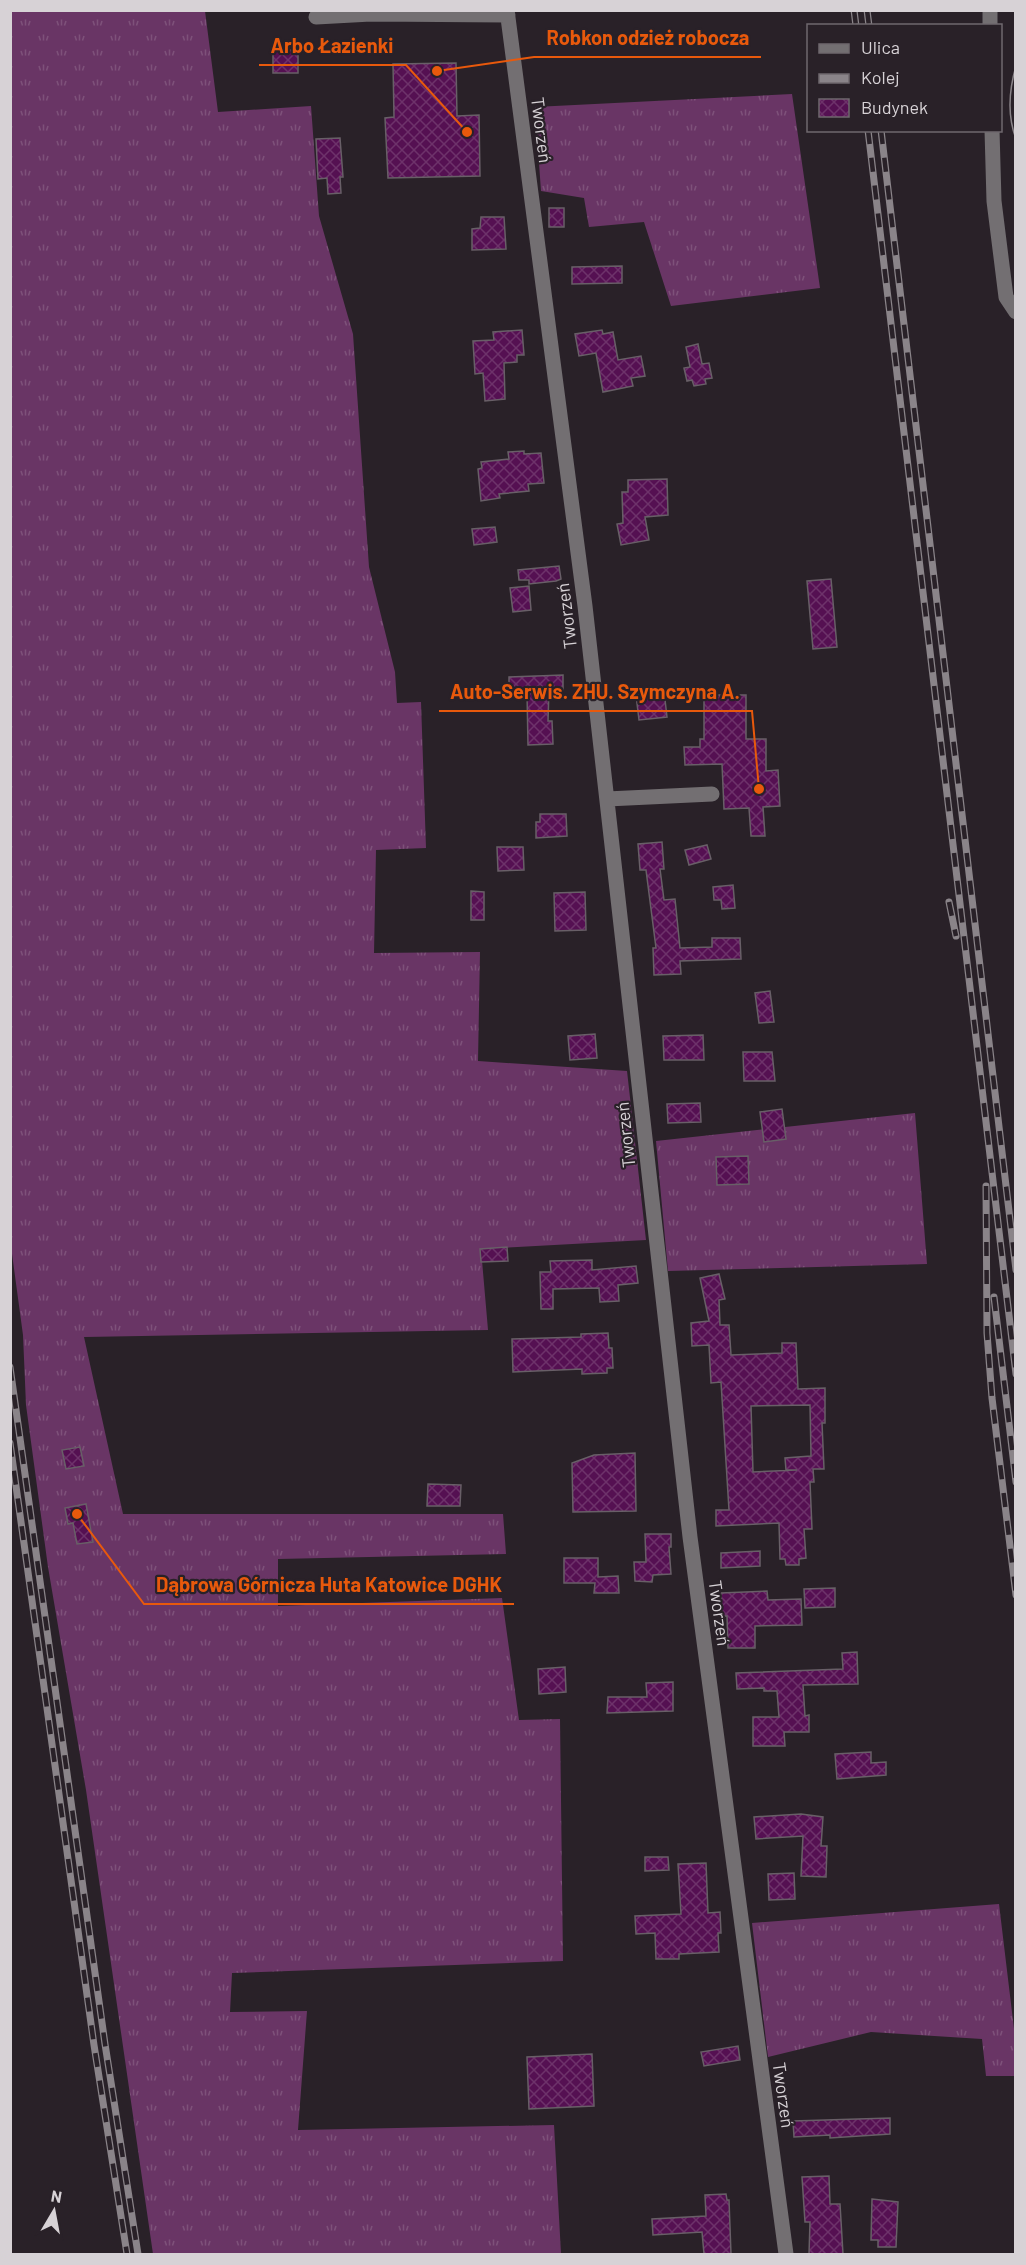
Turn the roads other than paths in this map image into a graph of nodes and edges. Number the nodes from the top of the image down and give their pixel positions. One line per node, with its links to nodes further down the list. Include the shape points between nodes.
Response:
1 (507, 13): 2 (street); 6 (street, Tworzeń)
2 (316, 17)
3 (992, 132): 4 (street, via 994,201 1006,297)
4 (1016, 312)
5 (712, 794): 6 (street)
6 (607, 799): 7 (street, Tworzeń, via 690,1537)
7 (786, 2254)

